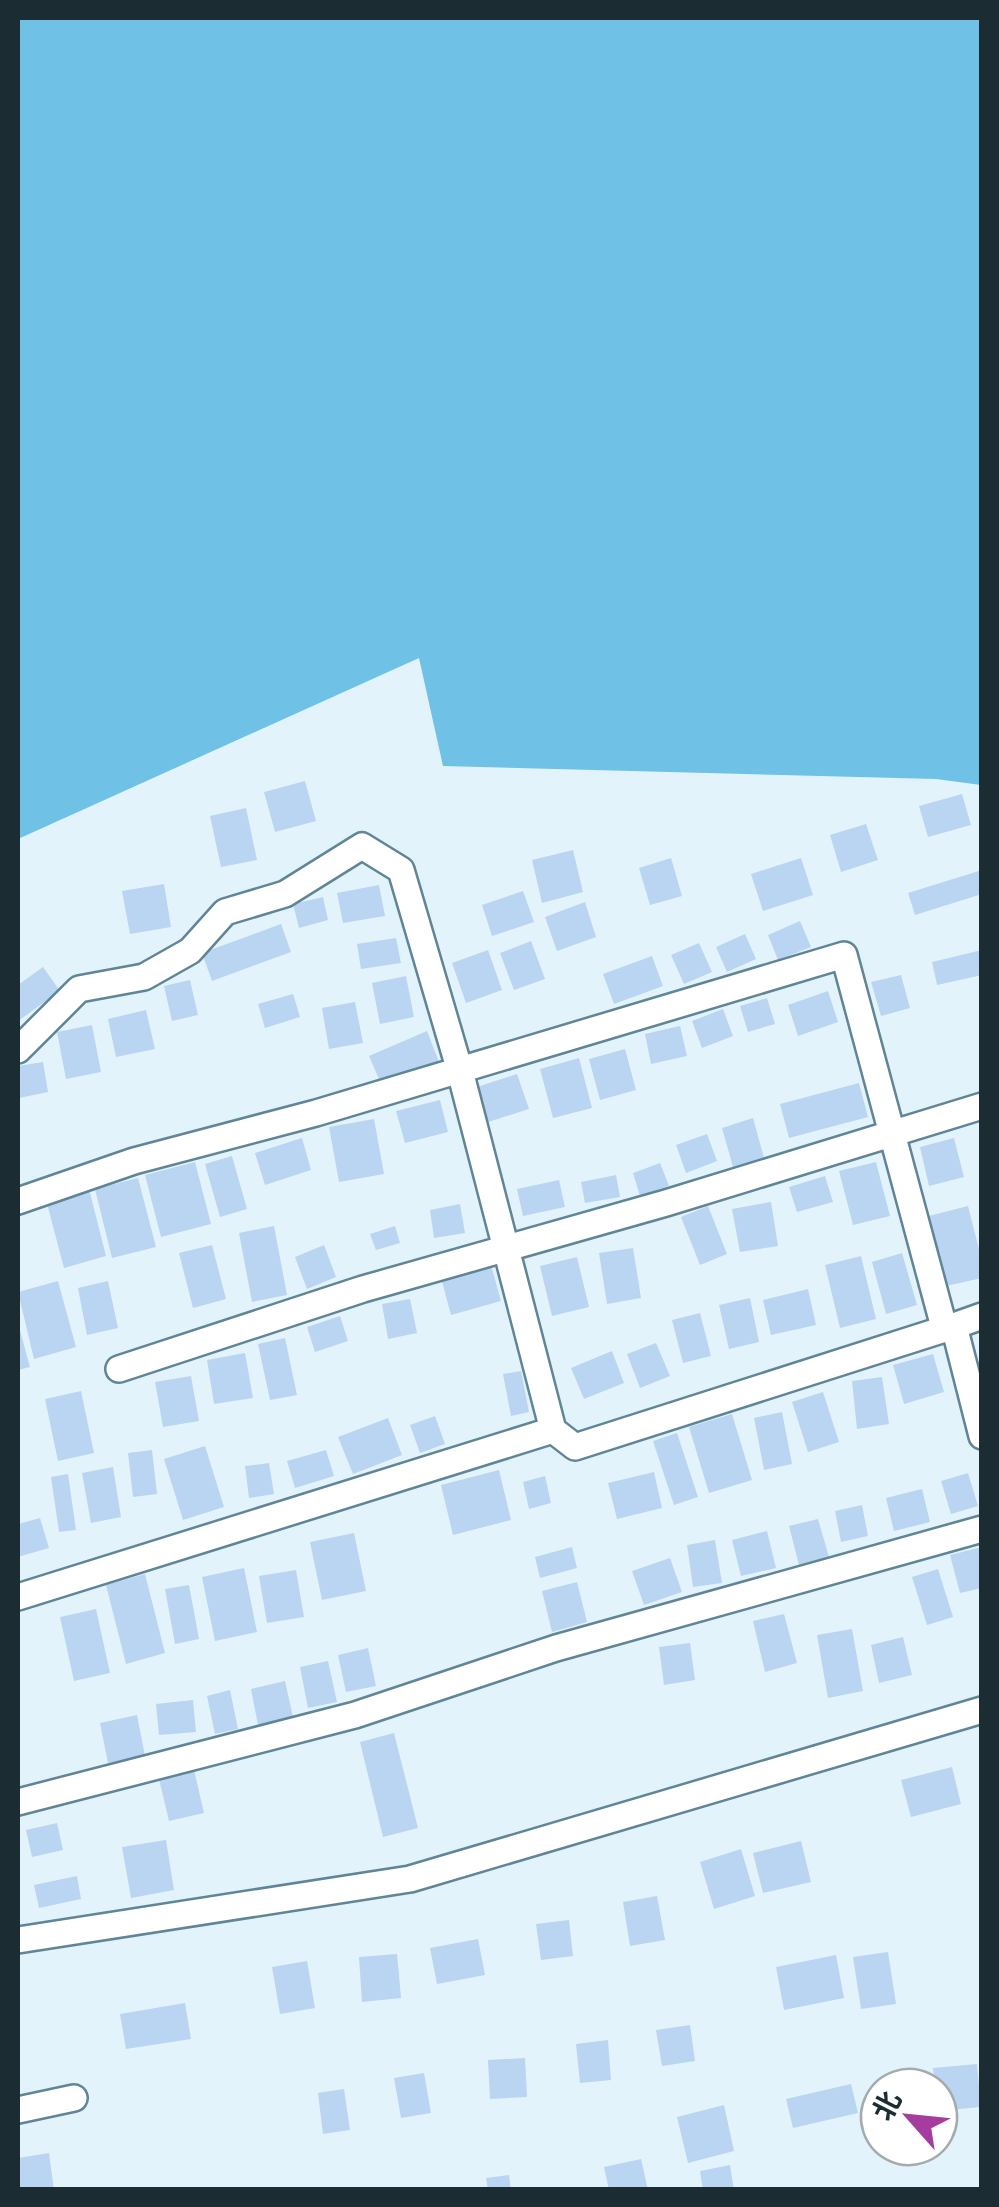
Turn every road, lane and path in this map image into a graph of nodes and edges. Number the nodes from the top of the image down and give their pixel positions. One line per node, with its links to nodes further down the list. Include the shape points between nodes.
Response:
1 (18, 1050): 2 (street, via 80,989 144,977 190,951 225,912 286,894 362,846 402,870)
2 (460, 1071): 4 (street, via 844,955); 5 (street, via 134,1161); 6 (street)
3 (982, 1106): 4 (street)
4 (890, 1133): 6 (street); 8 (street)
5 (18, 1201)
6 (507, 1249): 9 (street); 10 (street)
7 (982, 1316): 8 (street)
8 (949, 1327): 10 (street, via 575,1447); 11 (street)
9 (119, 1369)
10 (554, 1430): 13 (street)
11 (982, 1436)
12 (982, 1530): 15 (street, via 556,1648 355,1715)
13 (18, 1597)
14 (982, 1710): 16 (street, via 410,1879)
15 (18, 1802)
16 (18, 1940)
17 (74, 2098): 18 (street)
18 (18, 2110)

